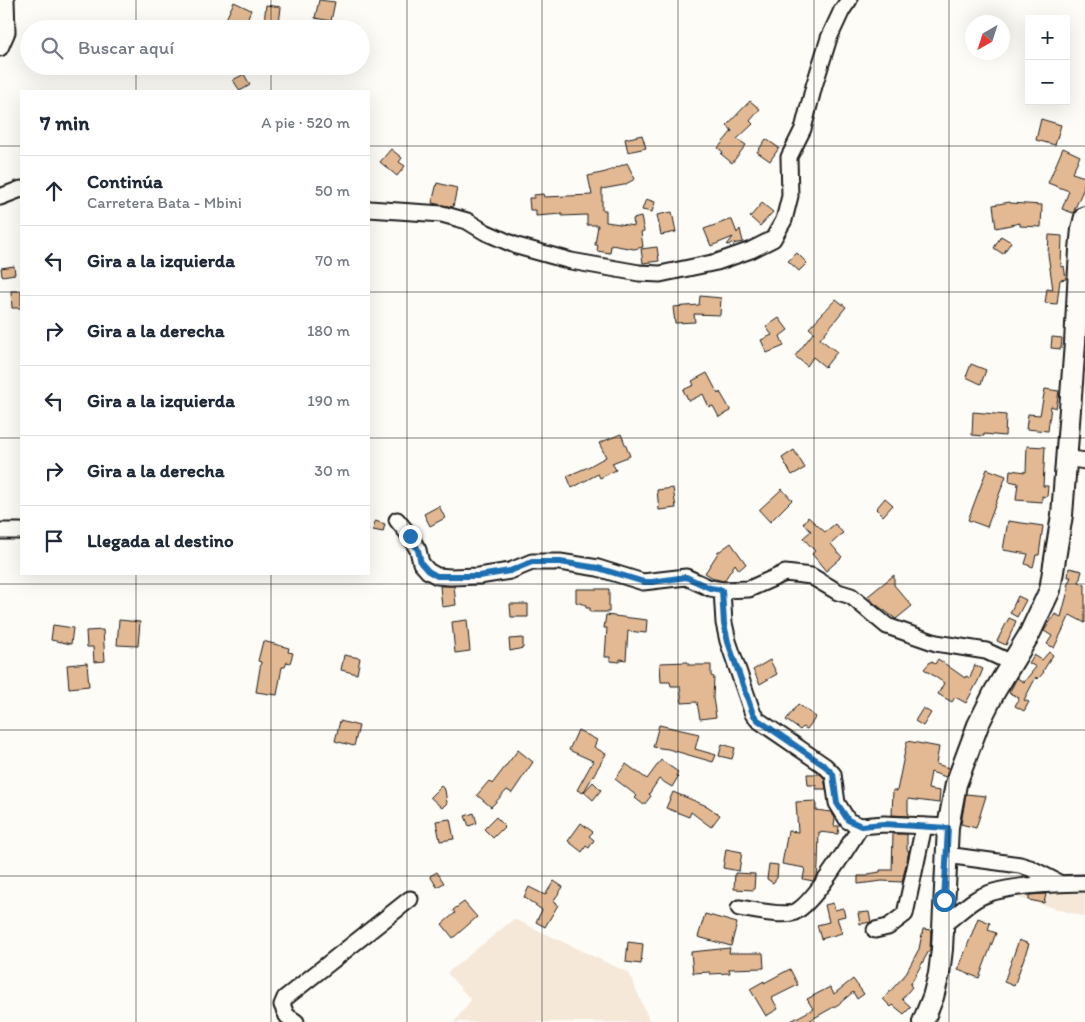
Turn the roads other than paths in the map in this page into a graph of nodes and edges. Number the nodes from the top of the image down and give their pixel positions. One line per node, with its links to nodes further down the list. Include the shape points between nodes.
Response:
1 (6, 0): 3 (street, via 7,32)
2 (849, 0): 6 (street, via 829,38 803,129 789,157 790,196 784,220 773,239 752,250 717,262 660,274 639,273 572,261 517,246 467,221 442,214)
3 (0, 48)
4 (20, 189): 5 (street)
5 (0, 196)
6 (370, 210)
7 (1085, 217): 8 (main road, via 1080,250)
8 (1076, 459): 13 (main road, via 1062,515 1050,590)
9 (396, 520): 12 (street, via 410,536 421,563 437,576 479,576 510,571 532,562 560,562 598,568 644,582 686,577)
10 (0, 531): 11 (street)
11 (20, 531)
12 (722, 590): 13 (street, via 748,589 784,573 811,576 851,596 887,626 936,644 986,651); 14 (street, via 728,642 753,714 833,774 837,803 848,820)
13 (1012, 663): 16 (main road, via 972,739 956,784)
14 (861, 826): 15 (street); 21 (street, via 816,893 802,908 787,914)
15 (924, 826): 16 (street); 23 (street, via 904,914 888,927)
16 (948, 828): 17 (main road)
17 (946, 856): 18 (street, via 1020,865); 22 (main road)
18 (1059, 883): 19 (street); 22 (street, via 991,893 976,899)
19 (1085, 883)
20 (410, 899): 24 (street, via 285,998 282,1005 287,1016)
21 (739, 908)
22 (942, 926): 25 (main road, via 939,974)
23 (876, 930)
24 (296, 1022)
25 (923, 1022)

